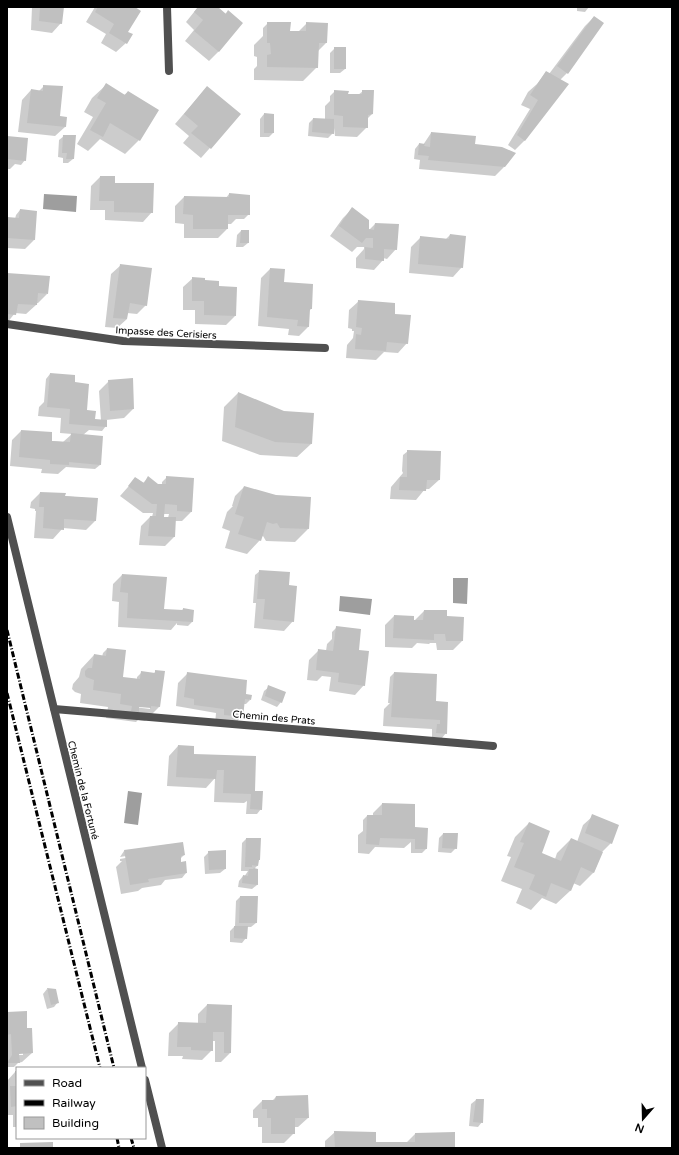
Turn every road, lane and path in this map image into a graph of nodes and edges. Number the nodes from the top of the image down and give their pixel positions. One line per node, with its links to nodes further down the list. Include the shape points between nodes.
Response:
1 (167, 7): 2 (street)
2 (169, 71)
3 (7, 324): 4 (street, Impasse des Cerisiers, via 123,341)
4 (326, 348)
5 (7, 517): 6 (street, Chemin de la Fortuné)
6 (54, 709): 7 (street, Chemin des Prats); 8 (street, Chemin de la Fortuné)
7 (493, 746)
8 (142, 1067)
9 (146, 1084): 10 (street)
10 (162, 1148)

